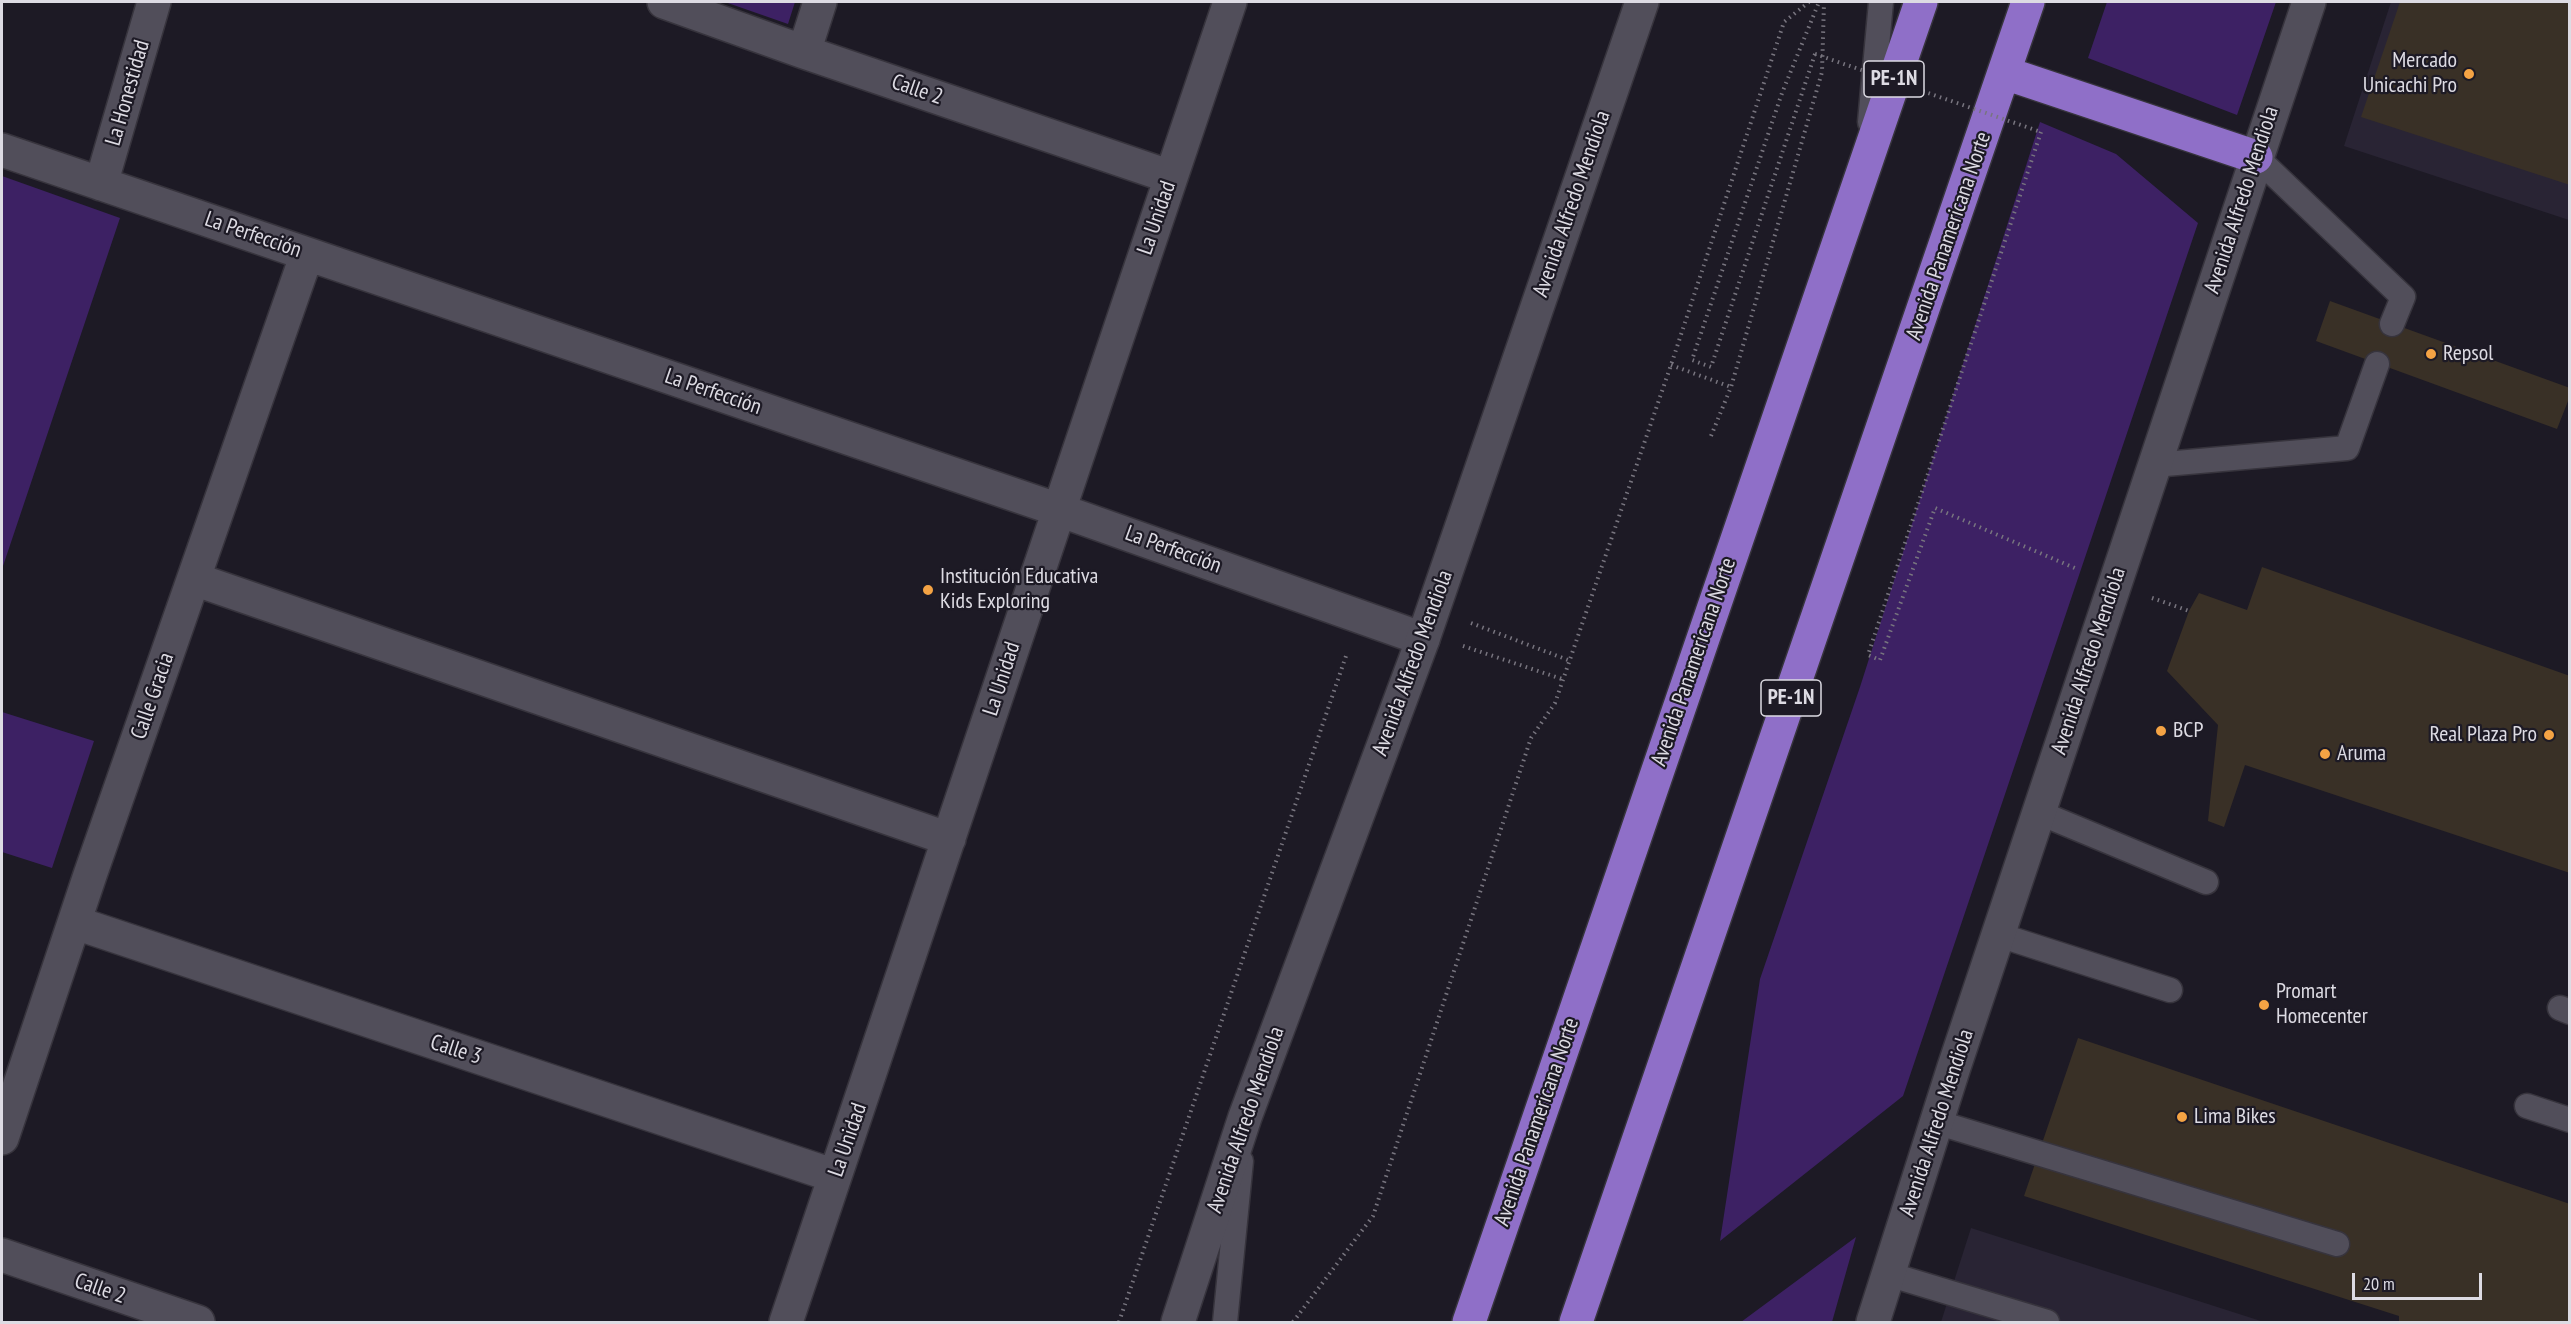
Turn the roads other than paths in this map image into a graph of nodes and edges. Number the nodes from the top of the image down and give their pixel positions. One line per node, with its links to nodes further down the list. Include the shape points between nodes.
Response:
1 (154, 2): 16 (street, La Honestidad)
2 (664, 2): 10 (street, Calle 2)
3 (820, 2): 10 (street)
4 (1230, 2): 15 (street, La Unidad)
5 (1642, 2): 23 (street, Avenida Alfredo Mendiola)
6 (1881, 2): 13 (lane)
7 (1921, 2): 13 (highway, Avenida Panamericana Norte / PE-1N)
8 (2028, 2): 11 (highway, Avenida Panamericana Norte / PE-1N)
9 (2309, 2): 14 (street, Avenida Alfredo Mendiola)
10 (804, 52): 15 (street, Calle 2)
11 (2005, 73): 14 (highway); 44 (highway, Avenida Panamericana Norte / PE-1N)
12 (2, 150): 16 (street, La Perfección)
13 (1867, 157): 43 (highway, Avenida Panamericana Norte / PE-1N)
14 (2256, 157): 18 (lane, via 2403,297); 20 (street, Avenida Alfredo Mendiola)
15 (1171, 177): 21 (street, La Unidad)
16 (101, 184): 17 (street, La Perfección)
17 (307, 254): 21 (street, La Perfección); 22 (street, Calle Gracia)
18 (2392, 324)
19 (2377, 364): 20 (lane, via 2347,448)
20 (2154, 465): 24 (street, Avenida Alfredo Mendiola)
21 (1059, 510): 23 (street, La Perfección, via 1359,616); 25 (street, La Unidad)
22 (194, 579): 25 (street); 27 (street, Calle Gracia)
23 (1427, 627): 31 (street, Avenida Alfredo Mendiola)
24 (2040, 813): 26 (lane); 28 (street, Avenida Alfredo Mendiola)
25 (949, 839): 35 (street, La Unidad)
26 (2206, 882)
27 (76, 923): 34 (street, Calle Gracia); 35 (street, Calle 3)
28 (1999, 934): 29 (lane); 33 (street, Avenida Alfredo Mendiola)
29 (2170, 990)
30 (2527, 1106): 32 (lane)
31 (1245, 1117): 41 (street, Avenida Alfredo Mendiola); 42 (lane)
32 (2570, 1120)
33 (1936, 1122): 36 (lane); 38 (street, Avenida Alfredo Mendiola)
34 (2, 1138)
35 (835, 1176): 40 (street, La Unidad)
36 (2337, 1244)
37 (2, 1255): 39 (street, Calle 2)
38 (1888, 1274): 45 (street, Avenida Alfredo Mendiola); 46 (lane)
39 (198, 1323)
40 (786, 1323)
41 (1178, 1323)
42 (1225, 1323)
43 (1468, 1323)
44 (1576, 1323)
45 (1873, 1323)
46 (2047, 1323)

